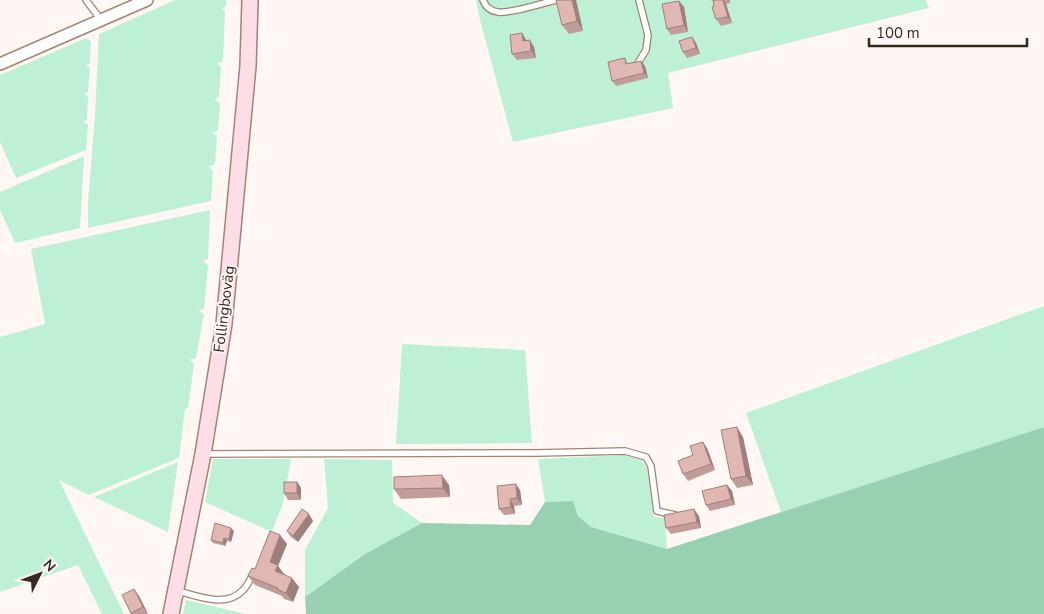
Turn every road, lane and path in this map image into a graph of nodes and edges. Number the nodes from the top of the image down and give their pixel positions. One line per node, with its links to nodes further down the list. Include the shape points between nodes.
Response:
1 (86, 0): 7 (lane)
2 (146, 0): 7 (street)
3 (250, 0): 10 (main road, Follingboväg, via 248,66 224,324)
4 (483, 0): 5 (lane, via 487,7 499,12)
5 (556, 0)
6 (639, 0): 8 (lane, via 648,35 646,50)
7 (101, 20): 9 (street)
8 (638, 63)
9 (0, 64)
10 (203, 454): 11 (lane, via 625,451 646,457 651,466 658,511 676,516); 13 (main road, Follingboväg)
11 (684, 514)
12 (257, 568): 13 (lane, via 243,591 234,598 206,598)
13 (176, 591): 14 (main road, Follingboväg)
14 (171, 614)

